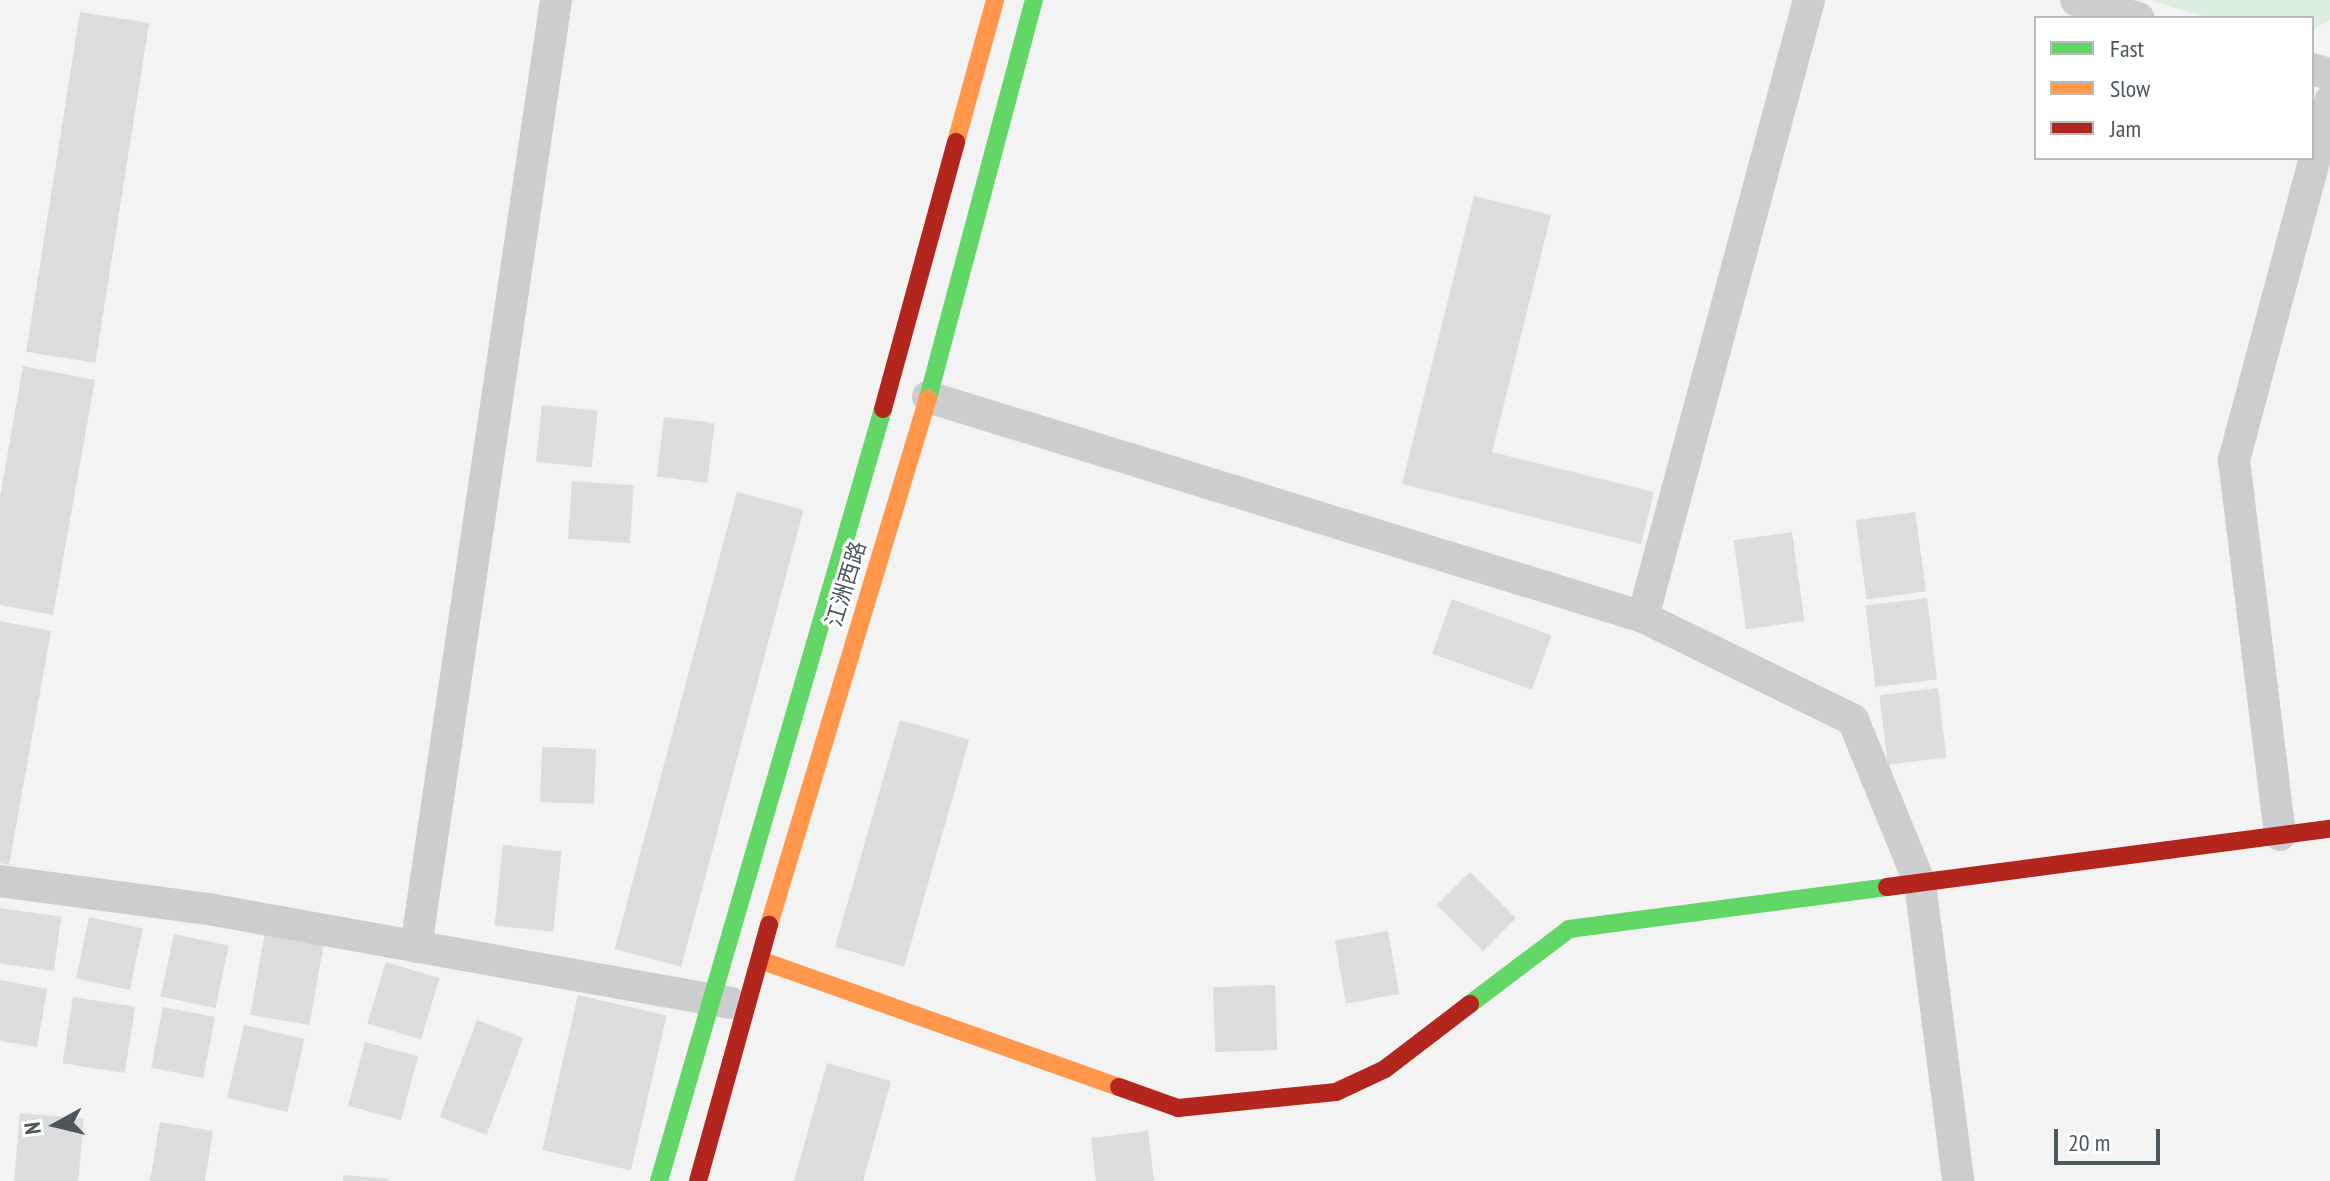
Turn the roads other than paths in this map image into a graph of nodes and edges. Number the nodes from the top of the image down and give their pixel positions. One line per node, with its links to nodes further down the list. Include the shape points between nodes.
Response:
1 (556, 0): 14 (street)
2 (995, 0): 16 (main road, 江洲西路, via 888,392)
3 (1034, 0): 8 (main road, 江洲西路)
4 (1809, 0): 9 (street)
5 (2076, 0): 6 (street)
6 (2131, 16)
7 (2330, 101): 11 (street, via 2234,460)
8 (928, 397): 9 (street); 15 (main road, 江洲西路)
9 (1643, 617): 13 (street, via 1853,720)
10 (2330, 829): 11 (main road)
11 (2280, 835): 13 (main road)
12 (0, 881): 14 (street, via 214,910)
13 (1920, 883): 15 (main road, via 1569,929 1385,1069 1336,1092 1246,1105 1178,1108); 20 (street)
14 (416, 947): 16 (street)
15 (760, 960): 17 (main road, 江洲西路)
16 (708, 999): 17 (street); 18 (main road, 江洲西路)
17 (746, 1006): 19 (main road, 江洲西路)
18 (659, 1181)
19 (698, 1181)
20 (1958, 1181)

